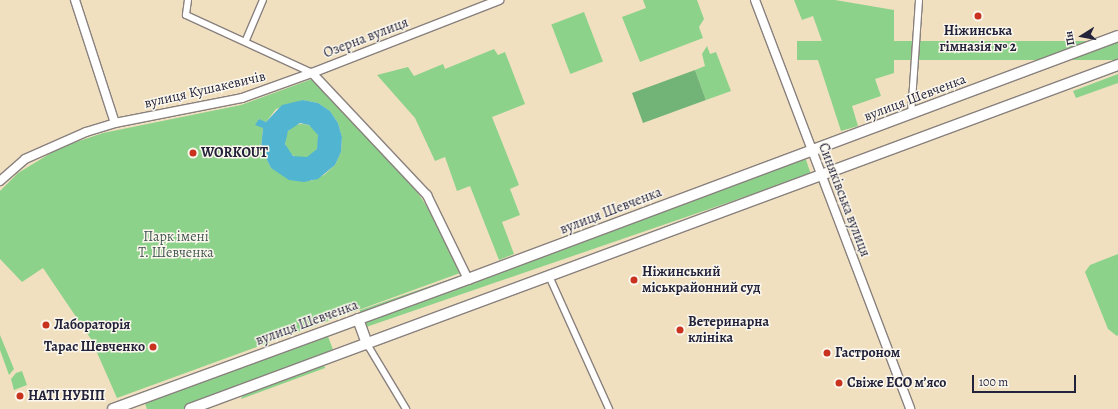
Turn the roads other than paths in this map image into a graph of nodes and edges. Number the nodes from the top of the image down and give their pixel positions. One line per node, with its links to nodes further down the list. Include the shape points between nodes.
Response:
1 (75, 0): 12 (street)
2 (188, 0): 8 (street, Озерна вулиця, via 186,15)
3 (263, 0): 8 (street)
4 (499, 0): 10 (street, Озерна вулиця)
5 (755, 0): 13 (street, Синяківська вулиця)
6 (919, 0): 11 (street)
7 (1118, 36): 11 (main road, вулиця Шевченка)
8 (246, 40): 10 (street, Озерна вулиця)
9 (1118, 65): 14 (main road)
10 (312, 73): 12 (street, вулиця Кушакевичів, via 242,98); 17 (street, via 426,195)
11 (911, 115): 13 (main road, вулиця Шевченка)
12 (114, 123): 15 (street, вулиця Кушакевичів, via 39,152 15,166)
13 (811, 151): 14 (street, Синяківська вулиця); 17 (main road, вулиця Шевченка)
14 (820, 176): 16 (main road); 25 (street, Синяківська вулиця)
15 (0, 181)
16 (549, 276): 19 (main road); 24 (street)
17 (468, 280): 18 (main road, вулиця Шевченка)
18 (358, 319): 19 (main road); 20 (main road, вулиця Шевченка)
19 (367, 344): 22 (main road); 23 (street)
20 (139, 404): 21 (main road, вулиця Шевченка)
21 (113, 409)
22 (190, 409)
23 (406, 409)
24 (609, 409)
25 (910, 409)

